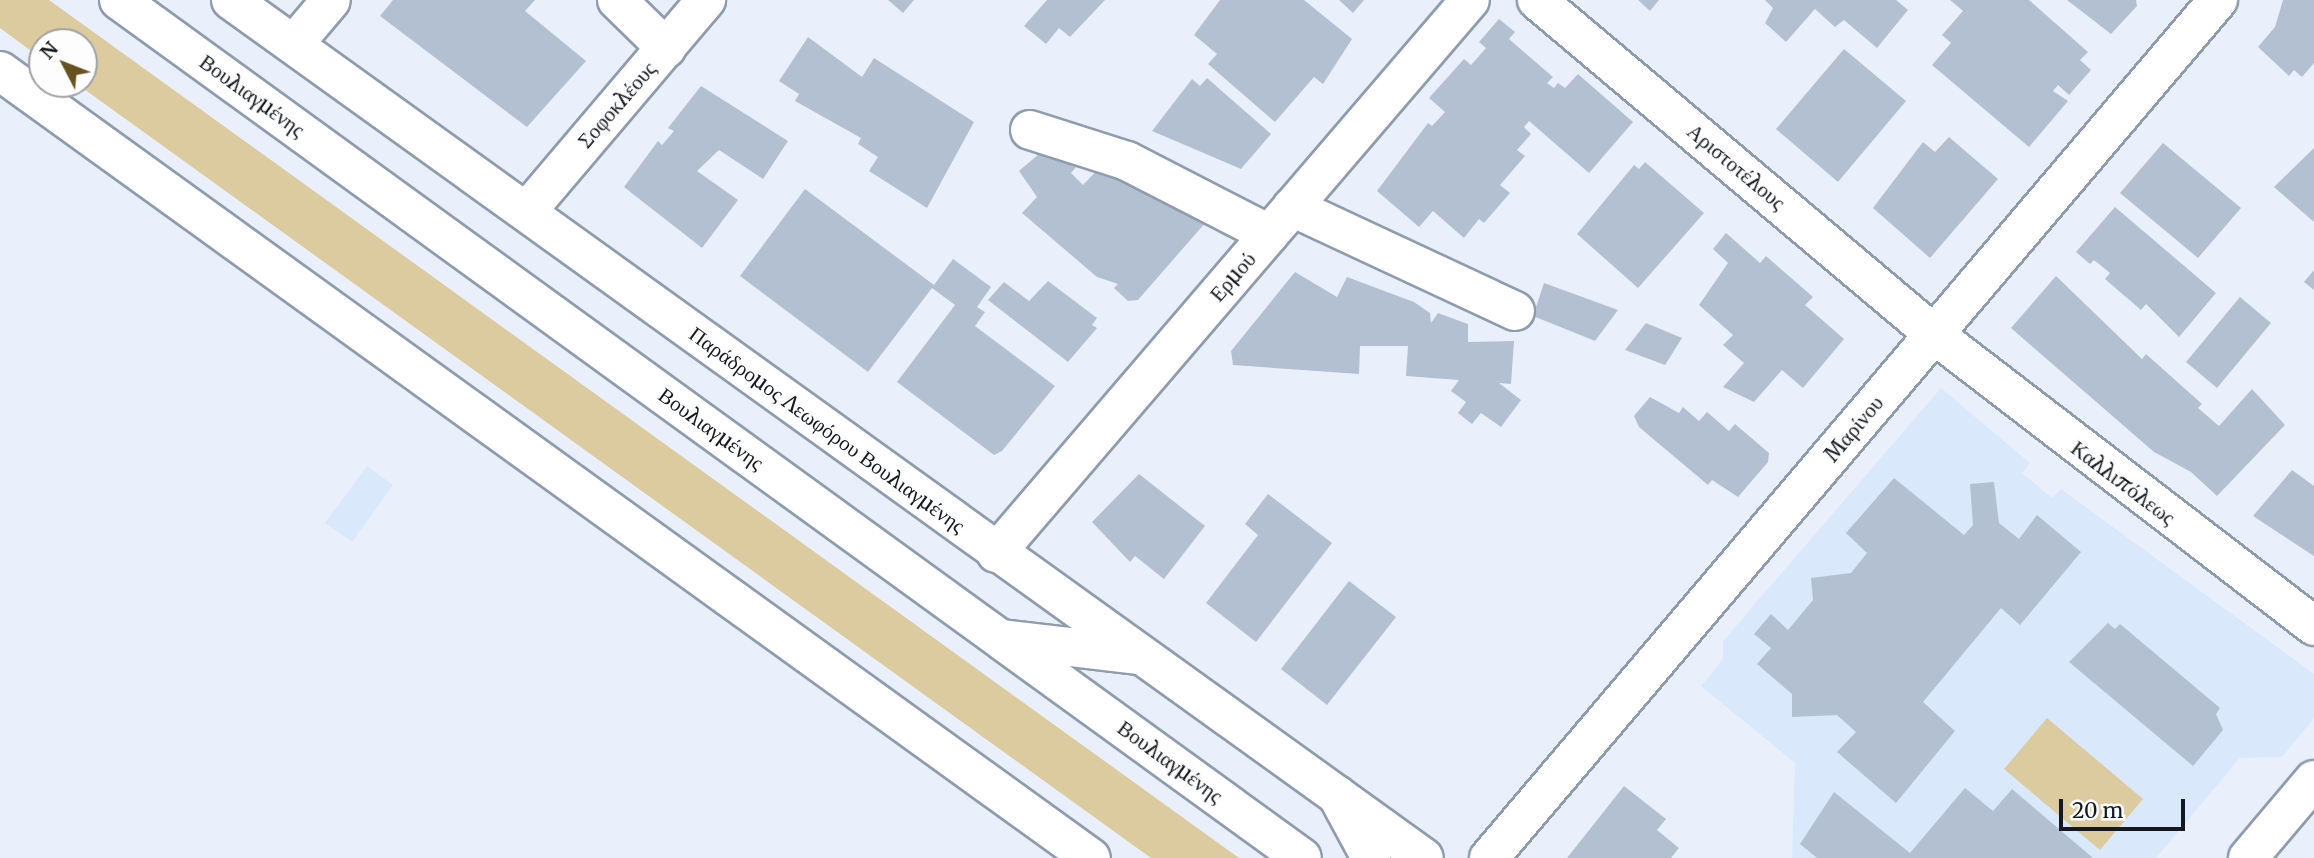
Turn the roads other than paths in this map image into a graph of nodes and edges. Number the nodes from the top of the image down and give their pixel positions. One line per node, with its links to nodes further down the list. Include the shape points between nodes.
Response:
1 (119, 0): 19 (street, Βουλιαγμένης)
2 (231, 0): 9 (street, Παράδρομος Λεωφόρου Βουλιαγμένης)
3 (331, 0): 9 (street)
4 (617, 0): 10 (street)
5 (706, 0): 10 (street, Σοφοκλέους)
6 (1469, 0): 14 (street, Ερμού)
7 (1537, 0): 16 (street, Αριστοτέλους)
8 (2218, 0): 16 (street, Μαρίνου)
9 (294, 44): 13 (street, Παράδρομος Λεωφόρου Βουλιαγμένης)
10 (666, 48): 13 (street, Σοφοκλέους)
11 (0, 71): 23 (street)
12 (1030, 130): 14 (street, via 1128,161)
13 (527, 211): 17 (street, Παράδρομος Λεωφόρου Βουλιαγμένης)
14 (1281, 221): 15 (street); 17 (street, Ερμού)
15 (1515, 311)
16 (1935, 335): 18 (street, Καλλιπόλεως); 27 (street, Μαρίνου)
17 (996, 553): 20 (street, Παράδρομος Λεωφόρου Βουλιαγμένης)
18 (2314, 626)
19 (999, 638): 20 (street); 24 (street, Βουλιαγμένης)
20 (1139, 655): 21 (street, Παράδρομος Λεωφόρου Βουλιαγμένης, via 1222,697)
21 (1331, 780): 25 (street); 26 (street, Παράδρομος Λεωφόρου Βουλιαγμένης)
22 (2314, 780): 28 (street)
23 (1091, 858)
24 (1302, 858)
25 (1371, 858)
26 (1424, 858)
27 (1489, 858)
28 (2248, 858)

